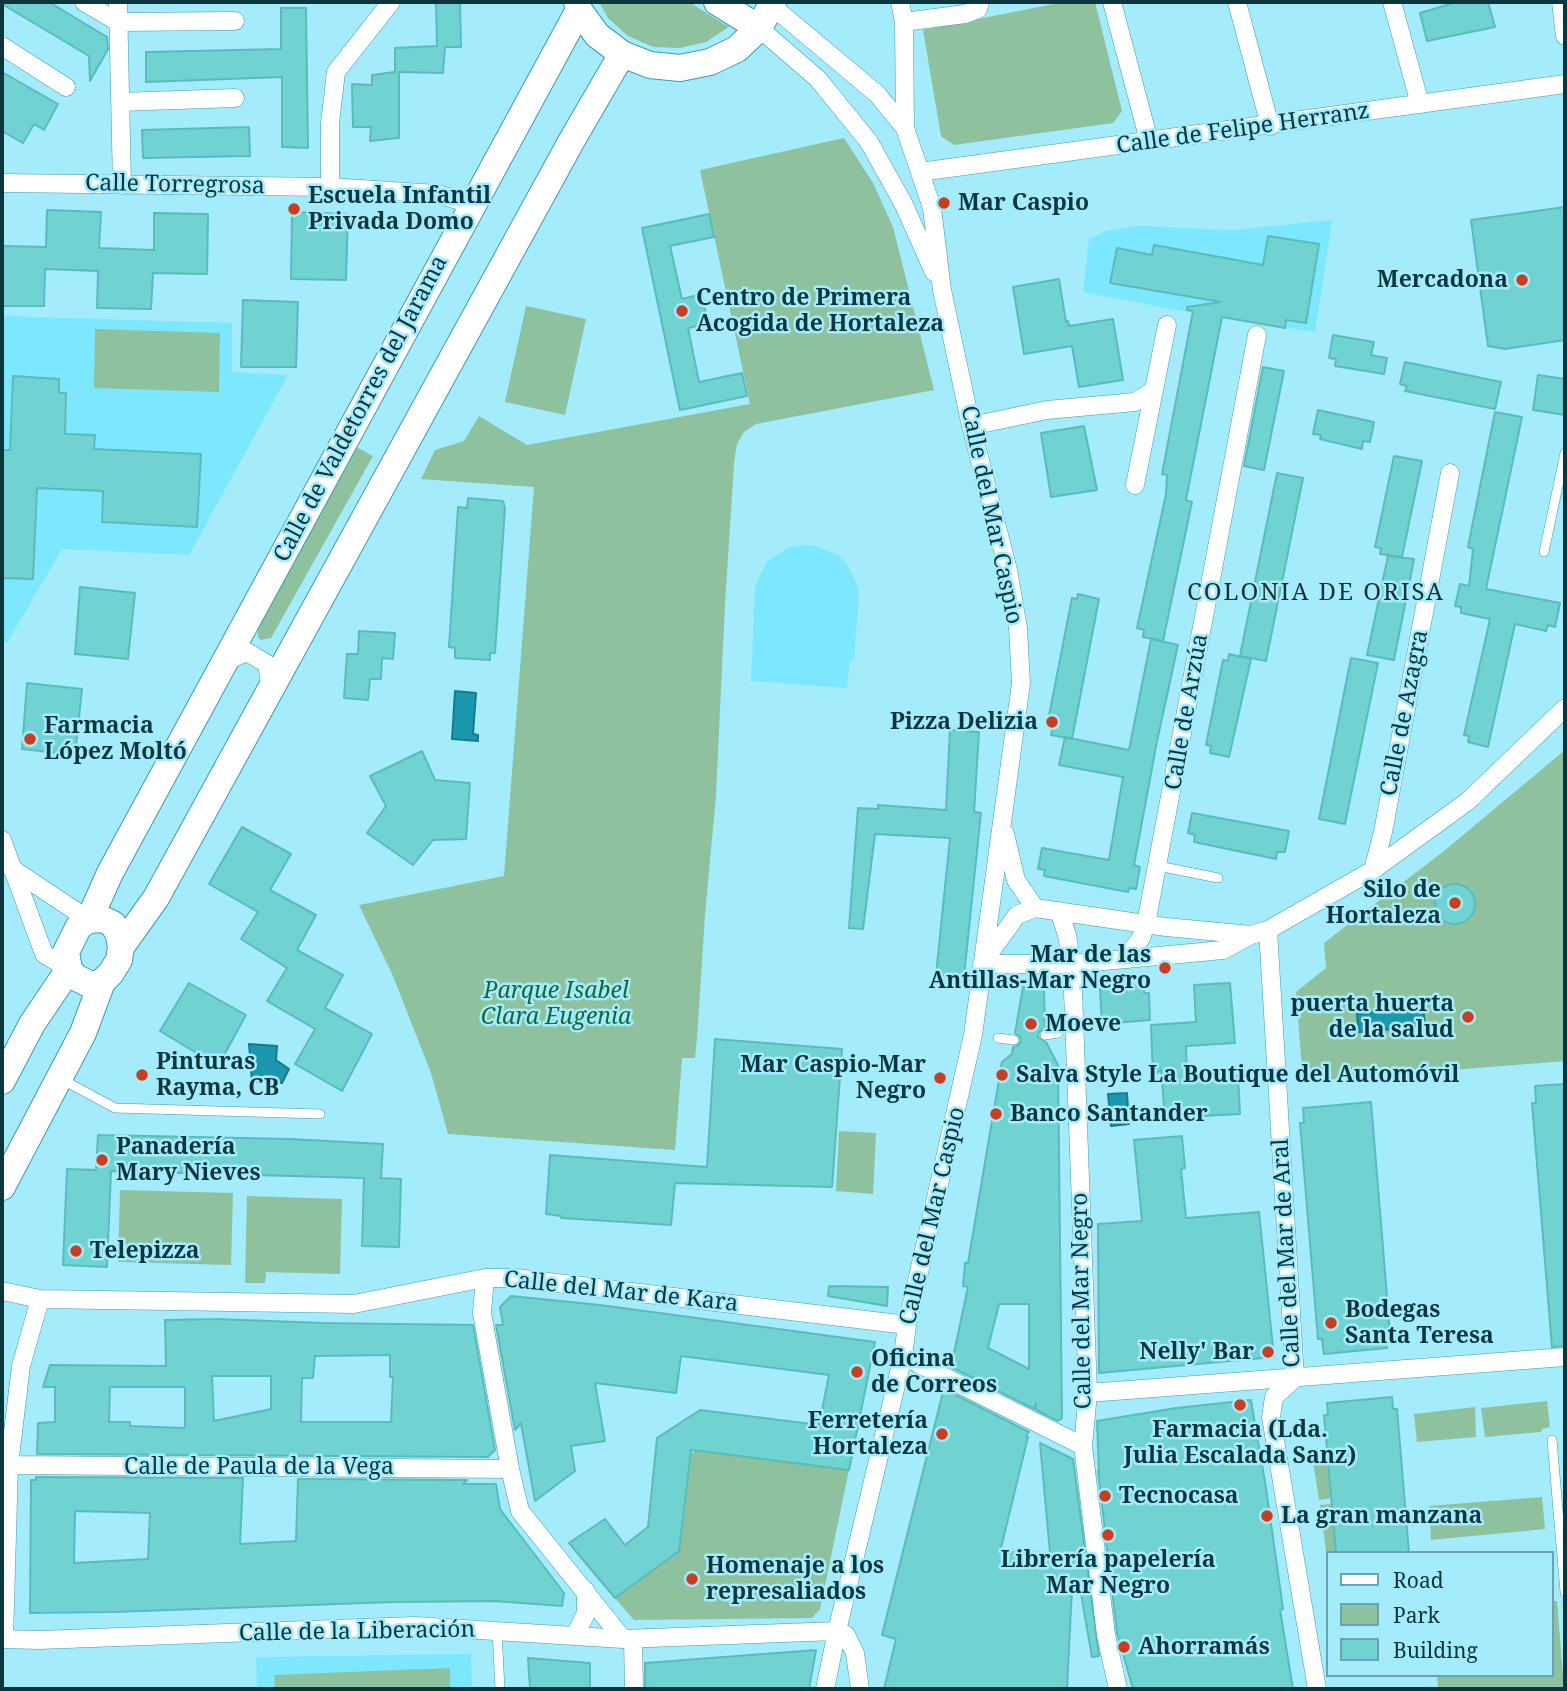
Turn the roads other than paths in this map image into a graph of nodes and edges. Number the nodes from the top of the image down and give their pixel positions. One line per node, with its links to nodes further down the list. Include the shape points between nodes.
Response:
1 (84, 2): 14 (street)
2 (118, 2): 14 (street)
3 (391, 2): 30 (street, via 336,72)
4 (717, 2): 12 (street)
5 (900, 2): 15 (street)
6 (980, 2): 15 (street, via 978,9 965,14)
7 (1112, 2): 26 (street)
8 (1237, 2): 24 (street)
9 (1392, 2): 23 (street)
10 (1561, 2): 16 (street)
11 (578, 6): 18 (street, via 597,35); 31 (street, Calle de Valdetorres del Jarama)
12 (768, 9): 18 (street, via 737,49 710,62 680,68 650,65); 25 (street, Calle del Mar Caspio, via 877,94); 32 (street, Calle del Mar Caspio, via 869,142)
13 (235, 21): 14 (street)
14 (118, 22): 22 (street)
15 (904, 22): 25 (street)
16 (1565, 36)
17 (2, 46): 20 (street)
18 (622, 54): 42 (street)
19 (1565, 84): 23 (street, Calle de Felipe Herranz)
20 (66, 87)
21 (235, 98): 22 (street)
22 (120, 102): 29 (street)
23 (1420, 104): 24 (street, Calle de Felipe Herranz)
24 (1270, 125): 26 (street, Calle de Felipe Herranz)
25 (905, 128): 27 (street, Calle del Mar Caspio)
26 (1149, 141): 27 (street, Calle de Felipe Herranz)
27 (920, 172): 32 (street, Calle del Mar Caspio, via 932,208)
28 (2, 183): 29 (street, Calle Torregrosa)
29 (122, 185): 30 (street, Calle Torregrosa)
30 (330, 187): 31 (street, Calle Torregrosa, via 437,194)
31 (471, 207): 41 (street, Calle de Valdetorres del Jarama)
32 (942, 290): 36 (street, Calle del Mar Caspio)
33 (1167, 325): 35 (street)
34 (1257, 335): 46 (street, Calle de Arzúa)
35 (1153, 391): 36 (street, via 1135,402 1047,410); 39 (street)
36 (971, 426): 44 (street, Calle del Mar Caspio, via 1008,570 1017,628 1020,683)
37 (1565, 453): 40 (lane)
38 (1450, 473): 48 (street, Calle de Azagra)
39 (1135, 485)
40 (1545, 552)
41 (225, 662): 42 (street, via 247,652 267,664); 52 (street, Calle de Valdetorres del Jarama)
42 (271, 689): 55 (street, via 156,898)
43 (1565, 708): 48 (street, via 1468,801)
44 (1002, 825): 50 (street, Calle del Mar Caspio, via 1016,880); 57 (street, Calle del Mar Caspio)
45 (2, 840): 47 (street)
46 (1158, 866): 49 (lane); 53 (street, Calle de Arzúa)
47 (11, 868): 52 (street); 59 (street, via 44,954)
48 (1373, 870): 54 (street)
49 (1218, 878)
50 (1035, 908): 51 (street); 57 (street, Calle del Mar Caspio, via 1017,915)
51 (1059, 911): 53 (street); 58 (street, Calle del Mar Negro)
52 (89, 920): 55 (street, via 102,919 113,925); 59 (street, via 71,938 66,952)
53 (1146, 924): 54 (street); 56 (street, Calle de Arzúa)
54 (1259, 932): 56 (street, via 1223,950); 75 (street, Calle del Mar de Aral)
55 (121, 947): 60 (street, via 119,960)
56 (1125, 959): 58 (street)
57 (982, 964): 58 (street); 72 (street, Calle del Mar Caspio, via 973,1035)
58 (1072, 964): 76 (street, Calle del Mar Negro)
59 (69, 969): 60 (street, via 82,982); 66 (street, via 32,1024)
60 (102, 982): 65 (street, via 83,1034)
61 (1058, 1033): 62 (lane)
62 (1045, 1035)
63 (998, 1038): 64 (lane)
64 (1014, 1040)
65 (59, 1078): 67 (lane, via 115,1108); 68 (street)
66 (2, 1081)
67 (320, 1114)
68 (2, 1187)
69 (485, 1278): 71 (street, Calle del Mar de Kara, via 354,1304); 72 (street, Calle del Mar de Kara); 80 (street, via 482,1313)
70 (2, 1291): 71 (street, Calle del Mar de Kara)
71 (40, 1299): 79 (street, via 20,1366)
72 (907, 1325): 73 (street, Calle del Mar Caspio)
73 (903, 1356): 78 (street); 84 (street, Calle del Mar Caspio)
74 (1565, 1357): 75 (street)
75 (1295, 1378): 76 (street); 93 (street, Calle del Mar de Aral, via 1274,1397 1271,1417)
76 (1088, 1393): 78 (street, Calle del Mar Negro)
77 (1552, 1440): 82 (lane)
78 (1083, 1446): 92 (street, Calle del Mar Negro, via 1105,1635)
79 (9, 1465): 80 (street, Calle de Paula de la Vega); 86 (street)
80 (510, 1469): 81 (street, via 520,1511)
81 (586, 1591): 85 (street, via 586,1613); 87 (street)
82 (1565, 1592)
83 (497, 1631): 85 (street, Calle de la Liberación); 86 (street, Calle de la Liberación, via 415,1626); 88 (lane)
84 (837, 1631): 87 (street, Calle de la Liberación); 90 (street, Calle del Mar Caspio); 91 (street, via 846,1634 855,1653)
85 (575, 1636): 87 (street, Calle de la Liberación)
86 (3, 1639)
87 (628, 1639): 89 (street)
88 (500, 1689)
89 (634, 1689)
90 (825, 1689)
91 (860, 1689)
92 (1118, 1689)
93 (1317, 1689)

